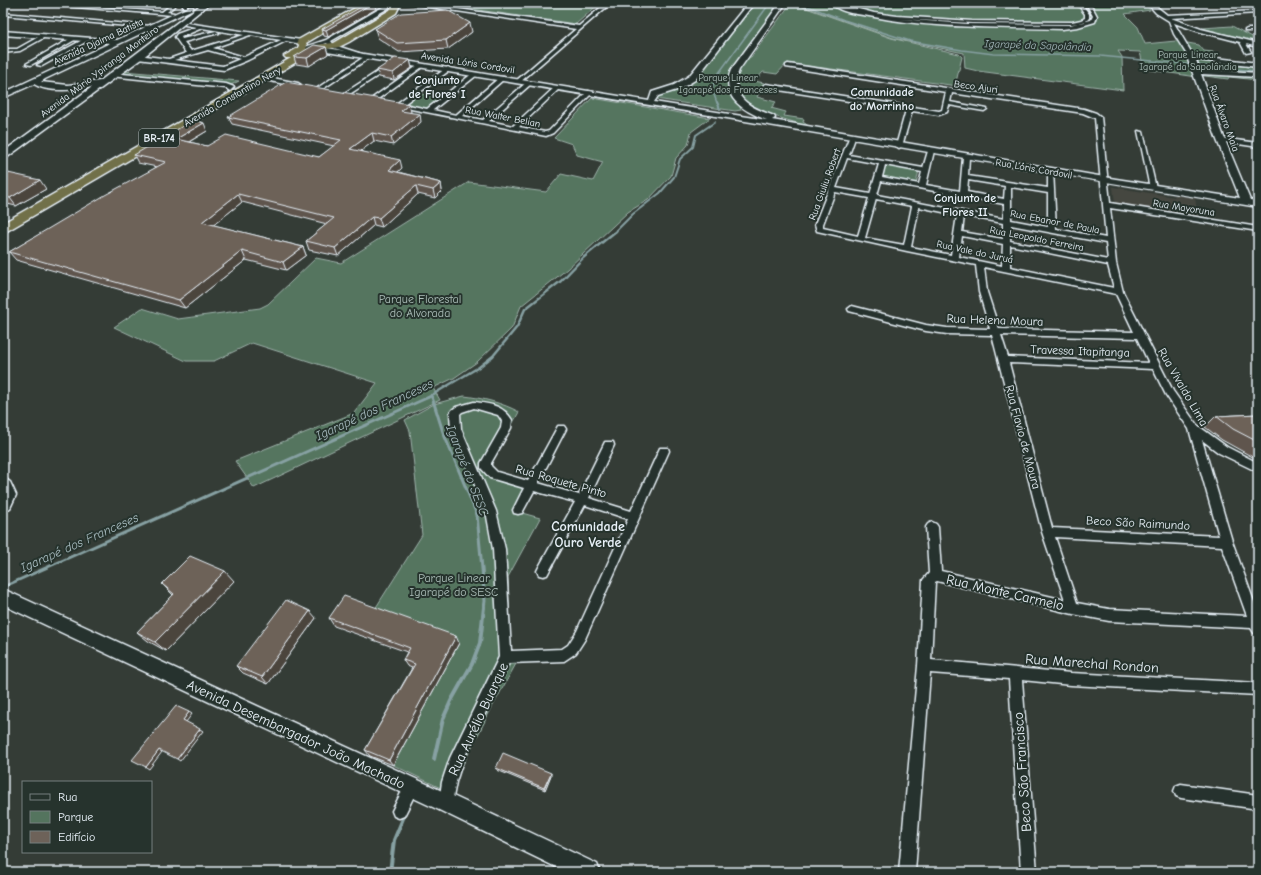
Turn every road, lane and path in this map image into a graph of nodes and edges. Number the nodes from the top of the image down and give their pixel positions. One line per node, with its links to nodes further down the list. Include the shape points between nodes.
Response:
1 (30, 3): 20 (street)
2 (74, 3): 20 (street)
3 (126, 3): 21 (street)
4 (176, 3): 24 (street)
5 (201, 3): 24 (street, Avenida Djalma Batista)
6 (207, 3): 56 (street, Avenida Mário Ypiranga Monteiro)
7 (213, 3): 29 (street)
8 (370, 3): 49 (highway, Avenida Constantino Nery)
9 (379, 3): 49 (highway, BR-174, via 308,43)
10 (389, 3): 47 (street)
11 (397, 3): 47 (highway, Avenida Constantino Nery / BR-174, via 393,11 346,40)
12 (405, 3): 32 (street)
13 (609, 3): 32 (street)
14 (751, 3): 90 (street, via 692,78 677,87 655,94)
15 (783, 3): 94 (street, via 731,75 732,92)
16 (1079, 3): 28 (street, via 1087,16 1083,21)
17 (1088, 3): 28 (street, via 1095,16 1093,21 1076,26)
18 (1149, 3): 25 (street)
19 (187, 4): 24 (street)
20 (68, 6): 21 (street)
21 (114, 10): 24 (street)
22 (1258, 12): 25 (street)
23 (3, 16): 30 (street)
24 (167, 16): 30 (street, Avenida Djalma Batista); 56 (street, via 178,21 139,50)
25 (1165, 17): 27 (street)
26 (908, 20): 26 (street, via 840,5 836,6 871,16); 28 (street)
27 (1171, 21): 44 (street); 61 (street, Rua Álvaro Maia)
28 (1047, 25)
29 (185, 26): 31 (street); 56 (street)
30 (143, 28): 45 (street, Avenida Djalma Batista)
31 (198, 28): 35 (street); 37 (street); 43 (street, via 179,35)
32 (581, 28): 74 (street)
33 (1246, 30): 34 (street)
34 (1258, 30)
35 (223, 32): 37 (street); 38 (street); 40 (street)
36 (3, 33): 39 (street)
37 (216, 33): 43 (street)
38 (248, 34): 40 (street); 46 (street)
39 (44, 36): 41 (street); 51 (street, via 18,50)
40 (242, 37): 46 (street); 50 (street)
41 (75, 38): 42 (street); 60 (street)
42 (88, 39): 45 (street); 62 (street)
43 (181, 41): 53 (street)
44 (1242, 41): 48 (street); 52 (street)
45 (119, 42): 70 (street, Avenida Djalma Batista)
46 (282, 42): 49 (street); 57 (street)
47 (330, 43): 49 (highway, Avenida Constantino Nery / BR-174); 54 (street, Avenida Lóris Cordovil)
48 (1258, 45)
49 (307, 46): 54 (street, Avenida Lóris Cordovil); 71 (highway, Avenida Constantino Nery / BR-174); 81 (highway, Avenida Constantino Nery / BR-174)
50 (208, 48): 53 (street); 57 (street)
51 (3, 51)
52 (1248, 52)
53 (190, 54): 58 (street)
54 (360, 55): 55 (street, Avenida Lóris Cordovil)
55 (370, 56): 59 (street, Avenida Lóris Cordovil); 82 (street)
56 (138, 57): 58 (street); 68 (street, Avenida Mário Ypiranga Monteiro)
57 (246, 59): 58 (street, via 220,68)
58 (168, 60)
59 (397, 61): 63 (street, Avenida Lóris Cordovil); 86 (street, via 350,95)
60 (29, 64)
61 (1194, 64): 64 (street); 69 (street); 107 (street, Rua Álvaro Maia)
62 (40, 65)
63 (422, 65): 66 (street, Avenida Lóris Cordovil); 89 (street, via 370,99)
64 (1258, 65)
65 (788, 66): 85 (street, Beco Ajuri, via 925,86)
66 (448, 69): 67 (street, Avenida Lóris Cordovil); 93 (street)
67 (475, 74): 72 (street, Avenida Lóris Cordovil); 98 (street)
68 (112, 75): 73 (street, Avenida Mário Ypiranga Monteiro); 81 (street, via 219,85 231,87)
69 (1258, 75)
70 (42, 78): 73 (street, via 38,82 42,85 84,87); 78 (street, Avenida Djalma Batista)
71 (263, 78): 76 (street); 135 (highway, Avenida Constantino Nery / BR-174)
72 (502, 78): 74 (street, Avenida Lóris Cordovil); 101 (street)
73 (105, 80): 84 (street, Avenida Mário Ypiranga Monteiro)
74 (519, 81): 75 (street, Avenida Lóris Cordovil)
75 (529, 83): 80 (street, Avenida Lóris Cordovil); 102 (street)
76 (304, 86)
77 (766, 86): 95 (street)
78 (20, 88): 84 (street); 88 (street, Avenida Djalma Batista)
79 (311, 88): 82 (street)
80 (557, 88): 87 (street, Avenida Lóris Cordovil); 103 (street)
81 (230, 89): 133 (highway, Avenida Constantino Nery / BR-174)
82 (318, 89): 83 (street)
83 (326, 90)
84 (89, 92): 111 (street, Avenida Mário Ypiranga Monteiro)
85 (948, 92): 91 (street); 119 (street, Beco Ajuri, via 1084,111 1096,115 1100,121)
86 (339, 93)
87 (589, 93): 90 (street, Avenida Lóris Cordovil); 103 (street, Rua Walter Belian, via 551,132 543,134)
88 (3, 96)
89 (380, 101)
90 (654, 103): 97 (street, Avenida Lóris Cordovil)
91 (947, 103): 95 (street, via 943,113); 96 (street)
92 (394, 104): 93 (street, Rua Walter Belian)
93 (400, 105): 98 (street, Rua Walter Belian)
94 (745, 105): 99 (street, via 745,109); 104 (street, via 767,116)
95 (909, 109): 109 (street)
96 (984, 109)
97 (707, 110): 99 (street, Avenida Lóris Cordovil); 100 (street, Avenida Lóris Cordovil)
98 (428, 111): 101 (street, Rua Walter Belian)
99 (738, 113): 100 (street)
100 (726, 115): 104 (street, Avenida Lóris Cordovil)
101 (457, 117): 102 (street, Rua Walter Belian)
102 (484, 122): 103 (street, Rua Walter Belian)
103 (514, 128)
104 (811, 130): 106 (street, Rua Lóris Cordovil)
105 (1140, 132): 122 (street)
106 (852, 138): 109 (street, Rua Lóris Cordovil); 112 (street, Rua Giuliu Robert)
107 (1221, 140): 108 (street); 128 (street, Rua Álvaro Maia)
108 (1258, 145)
109 (899, 146): 110 (street, Rua Lóris Cordovil)
110 (931, 151): 113 (street, Rua Lóris Cordovil); 115 (street)
111 (3, 156)
112 (845, 156): 114 (street); 123 (street, Rua Giuliu Robert)
113 (966, 157): 116 (street, Rua Lóris Cordovil); 117 (street)
114 (883, 162): 115 (street); 118 (street)
115 (926, 170): 121 (street)
116 (1051, 171): 119 (street, Rua Lóris Cordovil); 124 (street)
117 (964, 176): 120 (street); 125 (street)
118 (878, 178): 121 (street); 126 (street)
119 (1104, 180): 122 (street, Rua Lóris Cordovil); 131 (street, Rua Vivaldo Lima)
120 (1008, 184): 124 (street); 127 (street)
121 (922, 186): 125 (street)
122 (1153, 188): 128 (street, Rua Lóris Cordovil)
123 (832, 189): 126 (street, Rua Ebanor de Paula); 138 (street, Rua Giuliu Robert, via 819,224 820,230)
124 (1051, 191): 137 (street)
125 (963, 193): 127 (street)
126 (873, 197): 130 (street, Rua Ebanor de Paula); 140 (street)
127 (1007, 202): 134 (street)
128 (1246, 202): 129 (street, Rua Lóris Cordovil)
129 (1258, 204)
130 (916, 205): 132 (street, Rua Ebanor de Paula); 143 (street)
131 (1107, 205): 136 (street, Rua Mayoruna); 141 (street, Rua Vivaldo Lima)
132 (961, 213): 134 (street, Rua Ebanor de Paula); 139 (street)
133 (3, 218)
134 (1007, 222): 137 (street, Rua Ebanor de Paula); 142 (street)
135 (3, 228)
136 (1258, 229)
137 (1052, 230): 141 (street, Rua Ebanor de Paula)
138 (827, 232): 140 (street, Rua Vale do Juruá)
139 (958, 233): 142 (street, Rua Leopoldo Ferreira); 144 (street)
140 (861, 239): 143 (street, Rua Vale do Juruá)
141 (1110, 241): 146 (street, Rua Vivaldo Lima)
142 (1006, 242): 146 (street, Rua Leopoldo Ferreira); 147 (street)
143 (907, 248): 144 (street, Rua Vale do Juruá)
144 (955, 258): 145 (street, Rua Vale do Juruá)
145 (980, 263): 147 (street, Rua Vale do Juruá); 150 (street, Rua Flavio de Moura, via 983,292)
146 (1112, 263): 148 (street, Rua Vivaldo Lima)
147 (1006, 268): 148 (street, Rua Vale do Juruá)
148 (1119, 292): 151 (street, Rua Vivaldo Lima)
149 (852, 309): 150 (street, Rua Helena Moura, via 936,330)
150 (995, 333): 151 (street, Rua Helena Moura); 152 (street, Rua Flavio de Moura)
151 (1140, 335): 153 (street, Rua Vivaldo Lima)
152 (1004, 360): 153 (street, Travessa Itapitanga); 168 (street, Rua Flavio de Moura)
153 (1155, 366): 154 (street, Rua Vivaldo Lima, via 1169,393)
154 (1194, 428): 158 (street, via 1223,450); 169 (street, Rua Vivaldo Lima)
155 (561, 429): 162 (street)
156 (609, 445): 163 (street)
157 (664, 451): 166 (street, Rua Aurélio Buarque)
158 (1258, 468)
159 (494, 475): 161 (street); 161 (street, via 486,468 486,463 506,428 507,420 501,412 487,407 474,405 458,409 455,414 456,429); 162 (street, Rua Roquete Pinto)
160 (3, 481): 164 (street, via 12,496)
161 (480, 484): 175 (street, via 491,511 499,549)
162 (530, 486): 163 (street, Rua Roquete Pinto); 165 (street)
163 (582, 500): 166 (street, Rua Roquete Pinto); 170 (street)
164 (3, 508)
165 (518, 510)
166 (635, 517): 175 (street, Rua Aurélio Buarque, via 581,635 572,649 564,655 556,656)
167 (932, 526): 171 (street)
168 (1048, 532): 169 (street, Beco São Raimundo); 173 (street, Rua Flavio de Moura)
169 (1226, 541): 174 (street, Rua Vivaldo Lima)
170 (543, 571)
171 (935, 575): 173 (street, Rua Monte Carmelo); 176 (street, Rua Monte Carmelo, via 929,580)
172 (3, 597): 179 (street, Avenida Desembargador João Machado)
173 (1073, 608): 174 (street, Rua Monte Carmelo, via 1109,615)
174 (1256, 625)
175 (505, 657): 182 (street, Rua Aurélio Buarque, via 457,758 449,782)
176 (924, 666): 177 (street, Rua Marechal Rondon); 185 (street, Rua Monte Carmelo)
177 (1015, 673): 178 (street, Rua Marechal Rondon, via 1072,679); 186 (street, Beco São Francisco)
178 (1258, 689)
179 (411, 788): 182 (street, Avenida Desembargador João Machado); 183 (street)
180 (1181, 791): 181 (street)
181 (1258, 802)
182 (446, 804): 184 (street, Avenida Desembargador João Machado)
183 (399, 811)
184 (589, 872)
185 (907, 872)
186 (1029, 872)

